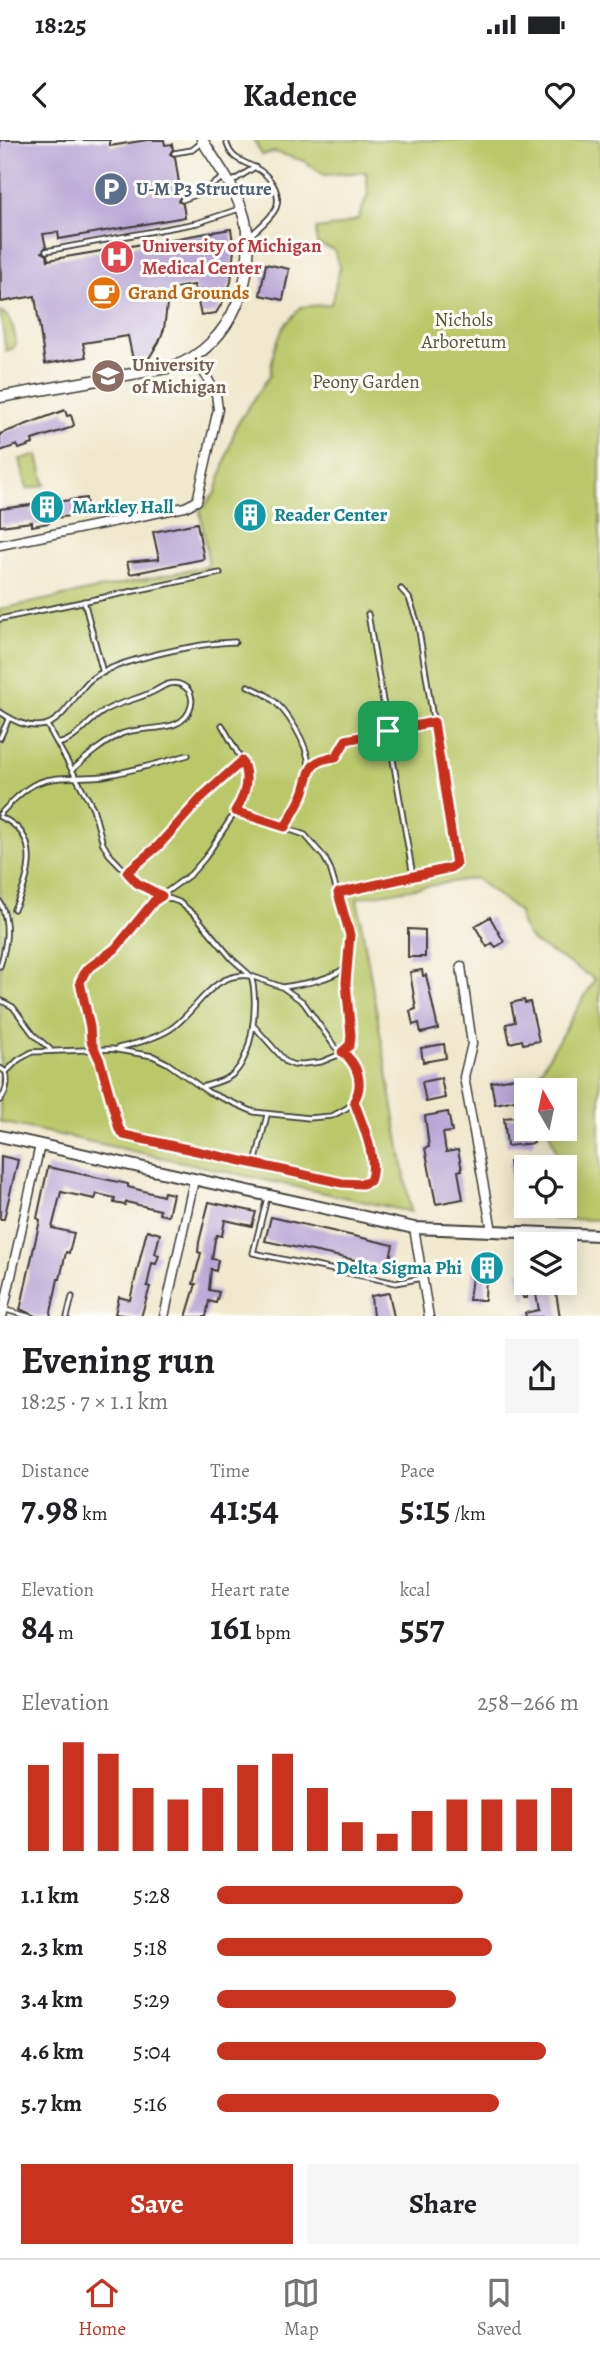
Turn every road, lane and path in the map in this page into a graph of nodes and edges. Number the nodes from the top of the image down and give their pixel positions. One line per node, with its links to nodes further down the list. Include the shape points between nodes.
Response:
1 (226, 140): 4 (lane, via 231,155)
2 (202, 141): 3 (lane, via 192,150); 5 (street)
3 (174, 153)
4 (255, 167): 5 (lane); 8 (lane, via 270,178 276,207)
5 (227, 180): 6 (lane); 7 (street)
6 (182, 200)
7 (241, 208): 8 (street); 9 (lane, via 197,223)
8 (248, 238): 10 (street, via 239,301 218,334)
9 (46, 251)
10 (195, 356): 12 (street, via 160,371); 13 (street, via 216,394 218,409 197,501)
11 (0, 386): 12 (street)
12 (1, 398)
13 (0, 545)
14 (220, 573): 16 (lane)
15 (401, 589): 24 (lane, via 418,624)
16 (84, 601): 18 (lane); 20 (lane)
17 (369, 614): 27 (lane)
18 (0, 619)
19 (235, 642): 20 (lane, via 194,647)
20 (103, 673): 25 (lane)
21 (248, 686): 33 (lane, via 268,697 288,718 307,753)
22 (0, 712): 23 (lane)
23 (9, 718): 25 (lane, via 35,726); 28 (lane)
24 (434, 722): 27 (lane); 39 (lane, via 456,864)
25 (47, 724): 29 (lane)
26 (222, 725): 31 (lane)
27 (388, 731): 33 (lane, via 348,739 336,757 318,761); 39 (lane)
28 (0, 738)
29 (58, 744): 32 (lane); 32 (lane, via 76,736 107,709 172,683 187,689 191,709 181,721 121,734)
30 (188, 755): 34 (lane, via 129,771)
31 (242, 761): 35 (lane, via 246,783); 38 (lane)
32 (73, 769): 34 (lane)
33 (309, 769): 37 (lane, via 304,791)
34 (78, 778): 36 (lane, via 34,785); 38 (lane, via 103,844)
35 (235, 811): 37 (lane); 41 (lane, via 205,858)
36 (0, 816): 43 (lane, via 23,832 29,846 30,860)
37 (285, 827): 40 (lane, via 305,835 324,857)
38 (127, 872): 41 (lane)
39 (413, 876): 40 (lane)
40 (338, 893): 45 (lane, via 350,935)
41 (162, 896): 47 (lane, via 196,916); 53 (lane, via 115,949 82,976 80,987)
42 (0, 902): 44 (lane, via 7,942)
43 (14, 909)
44 (0, 966)
45 (347, 967): 48 (lane, via 332,977); 54 (lane, via 351,1035 350,1045)
46 (461, 967): 67 (street, via 472,1044 464,1077)
47 (251, 976): 48 (lane); 50 (lane); 51 (lane, via 237,976 209,990 168,1031)
48 (282, 987): 54 (lane, via 303,1002)
49 (0, 1000): 52 (lane, via 13,1007)
50 (253, 1026): 54 (lane, via 294,1065 321,1062); 57 (lane, via 234,1074)
51 (112, 1049): 53 (lane); 57 (lane, via 153,1056)
52 (51, 1050): 53 (lane); 56 (lane, via 28,1053)
53 (94, 1051): 63 (lane, via 124,1135)
54 (342, 1052): 59 (lane, via 353,1060 358,1074 359,1093)
55 (0, 1068): 56 (lane)
56 (6, 1072): 58 (lane, via 6,1091)
57 (202, 1087): 60 (lane, via 230,1103)
58 (0, 1100)
59 (354, 1101): 60 (lane, via 332,1116); 63 (lane, via 374,1165 370,1181 342,1183)
60 (267, 1114): 63 (lane)
61 (0, 1136): 62 (main road)
62 (40, 1145): 64 (main road); 73 (street)
63 (255, 1164)
64 (194, 1180): 65 (main road); 76 (street)
65 (268, 1196): 66 (main road); 71 (lane, via 253,1253 396,1283)
66 (414, 1228): 67 (main road); 71 (street)
67 (492, 1231): 68 (main road)
68 (518, 1232)
69 (577, 1234): 70 (main road)
70 (600, 1235)
71 (422, 1279): 77 (street)
72 (72, 1297): 75 (lane)
73 (3, 1313): 74 (lane)
74 (24, 1316)
75 (67, 1316)
76 (164, 1316)
77 (429, 1316)

